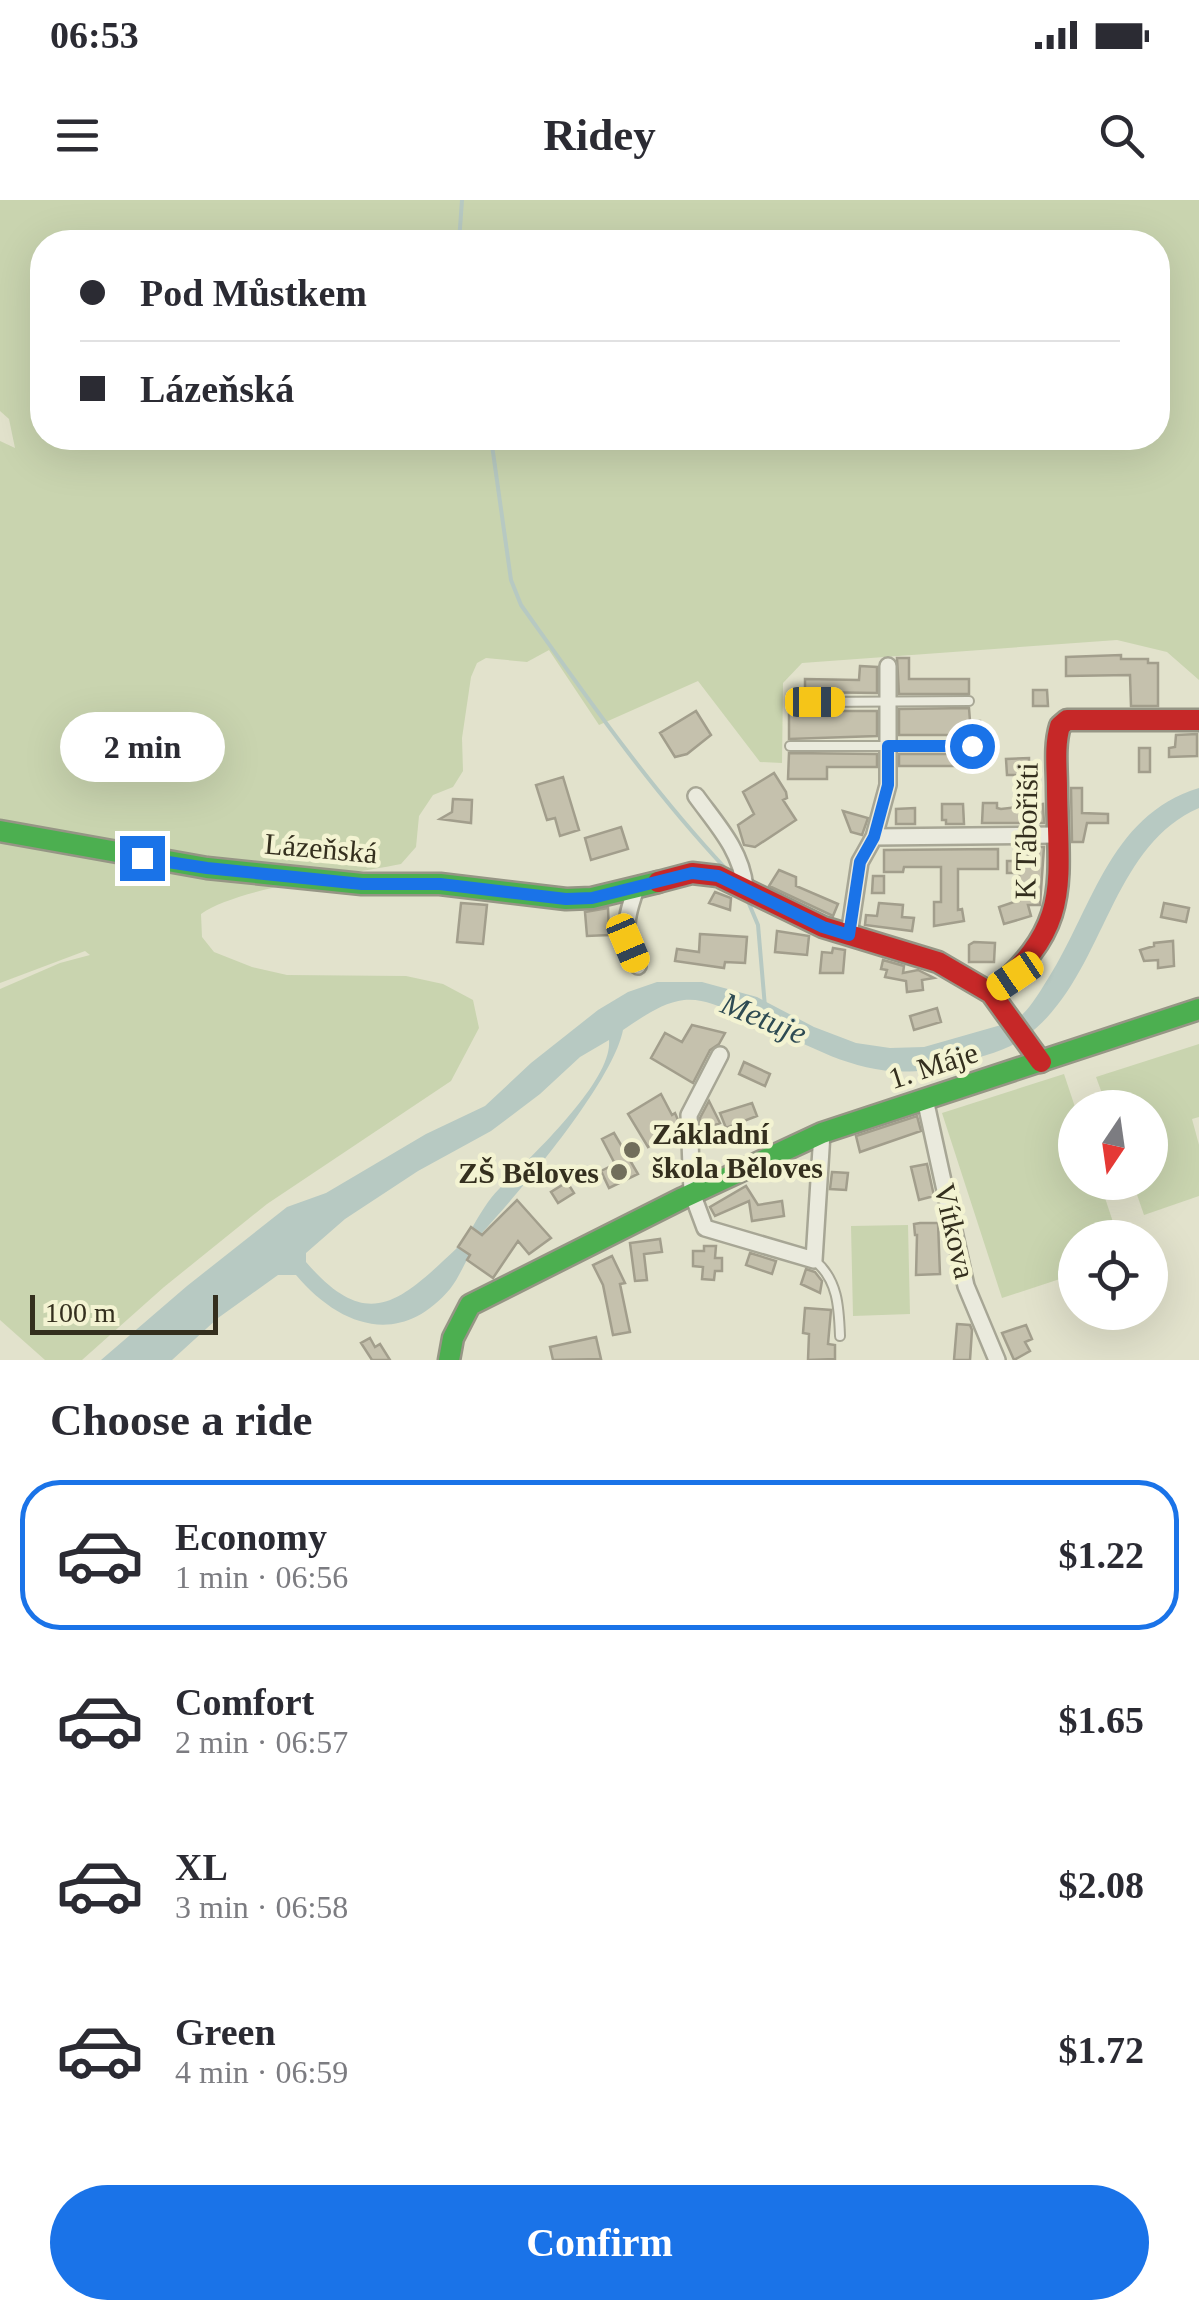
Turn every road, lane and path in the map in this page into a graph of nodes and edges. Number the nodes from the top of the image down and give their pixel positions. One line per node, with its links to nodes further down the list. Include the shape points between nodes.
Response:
1 (888, 666): 4 (street)
2 (969, 701): 4 (lane)
3 (815, 702): 4 (lane)
4 (889, 702): 7 (street)
5 (1199, 720): 11 (street, K Tábořišti, via 1067,720 1060,726)
6 (790, 746): 7 (lane)
7 (888, 746): 8 (lane); 12 (street, via 888,785)
8 (972, 746)
9 (696, 796): 14 (street, via 734,846)
10 (0, 831): 13 (street, Lázeňská, via 207,868 362,884 440,884 566,899)
11 (1056, 835): 12 (street); 17 (street, K Tábořišti, via 1058,907 1030,962)
12 (874, 837): 15 (street, via 860,862)
13 (637, 886): 14 (street, Lázeňská, via 692,873); 16 (street, via 625,929)
14 (745, 886): 15 (street, Lázeňská)
15 (849, 935): 17 (street, Lázeňská, via 938,962)
16 (638, 966)
17 (996, 999): 20 (street, Lázeňská)
18 (1199, 1009): 20 (street, 1. Máje)
19 (720, 1056): 23 (street, via 689,1115)
20 (1041, 1062): 21 (street, 1. Máje)
21 (925, 1098): 22 (street, 1. Máje); 27 (street, Vítkova, via 966,1286)
22 (822, 1133): 23 (street, 1. Máje); 24 (street)
23 (692, 1194): 24 (street, via 705,1228); 26 (street, 1. Máje, via 470,1305)
24 (814, 1260): 25 (lane, via 833,1282)
25 (840, 1336)
26 (449, 1360)
27 (996, 1360)

